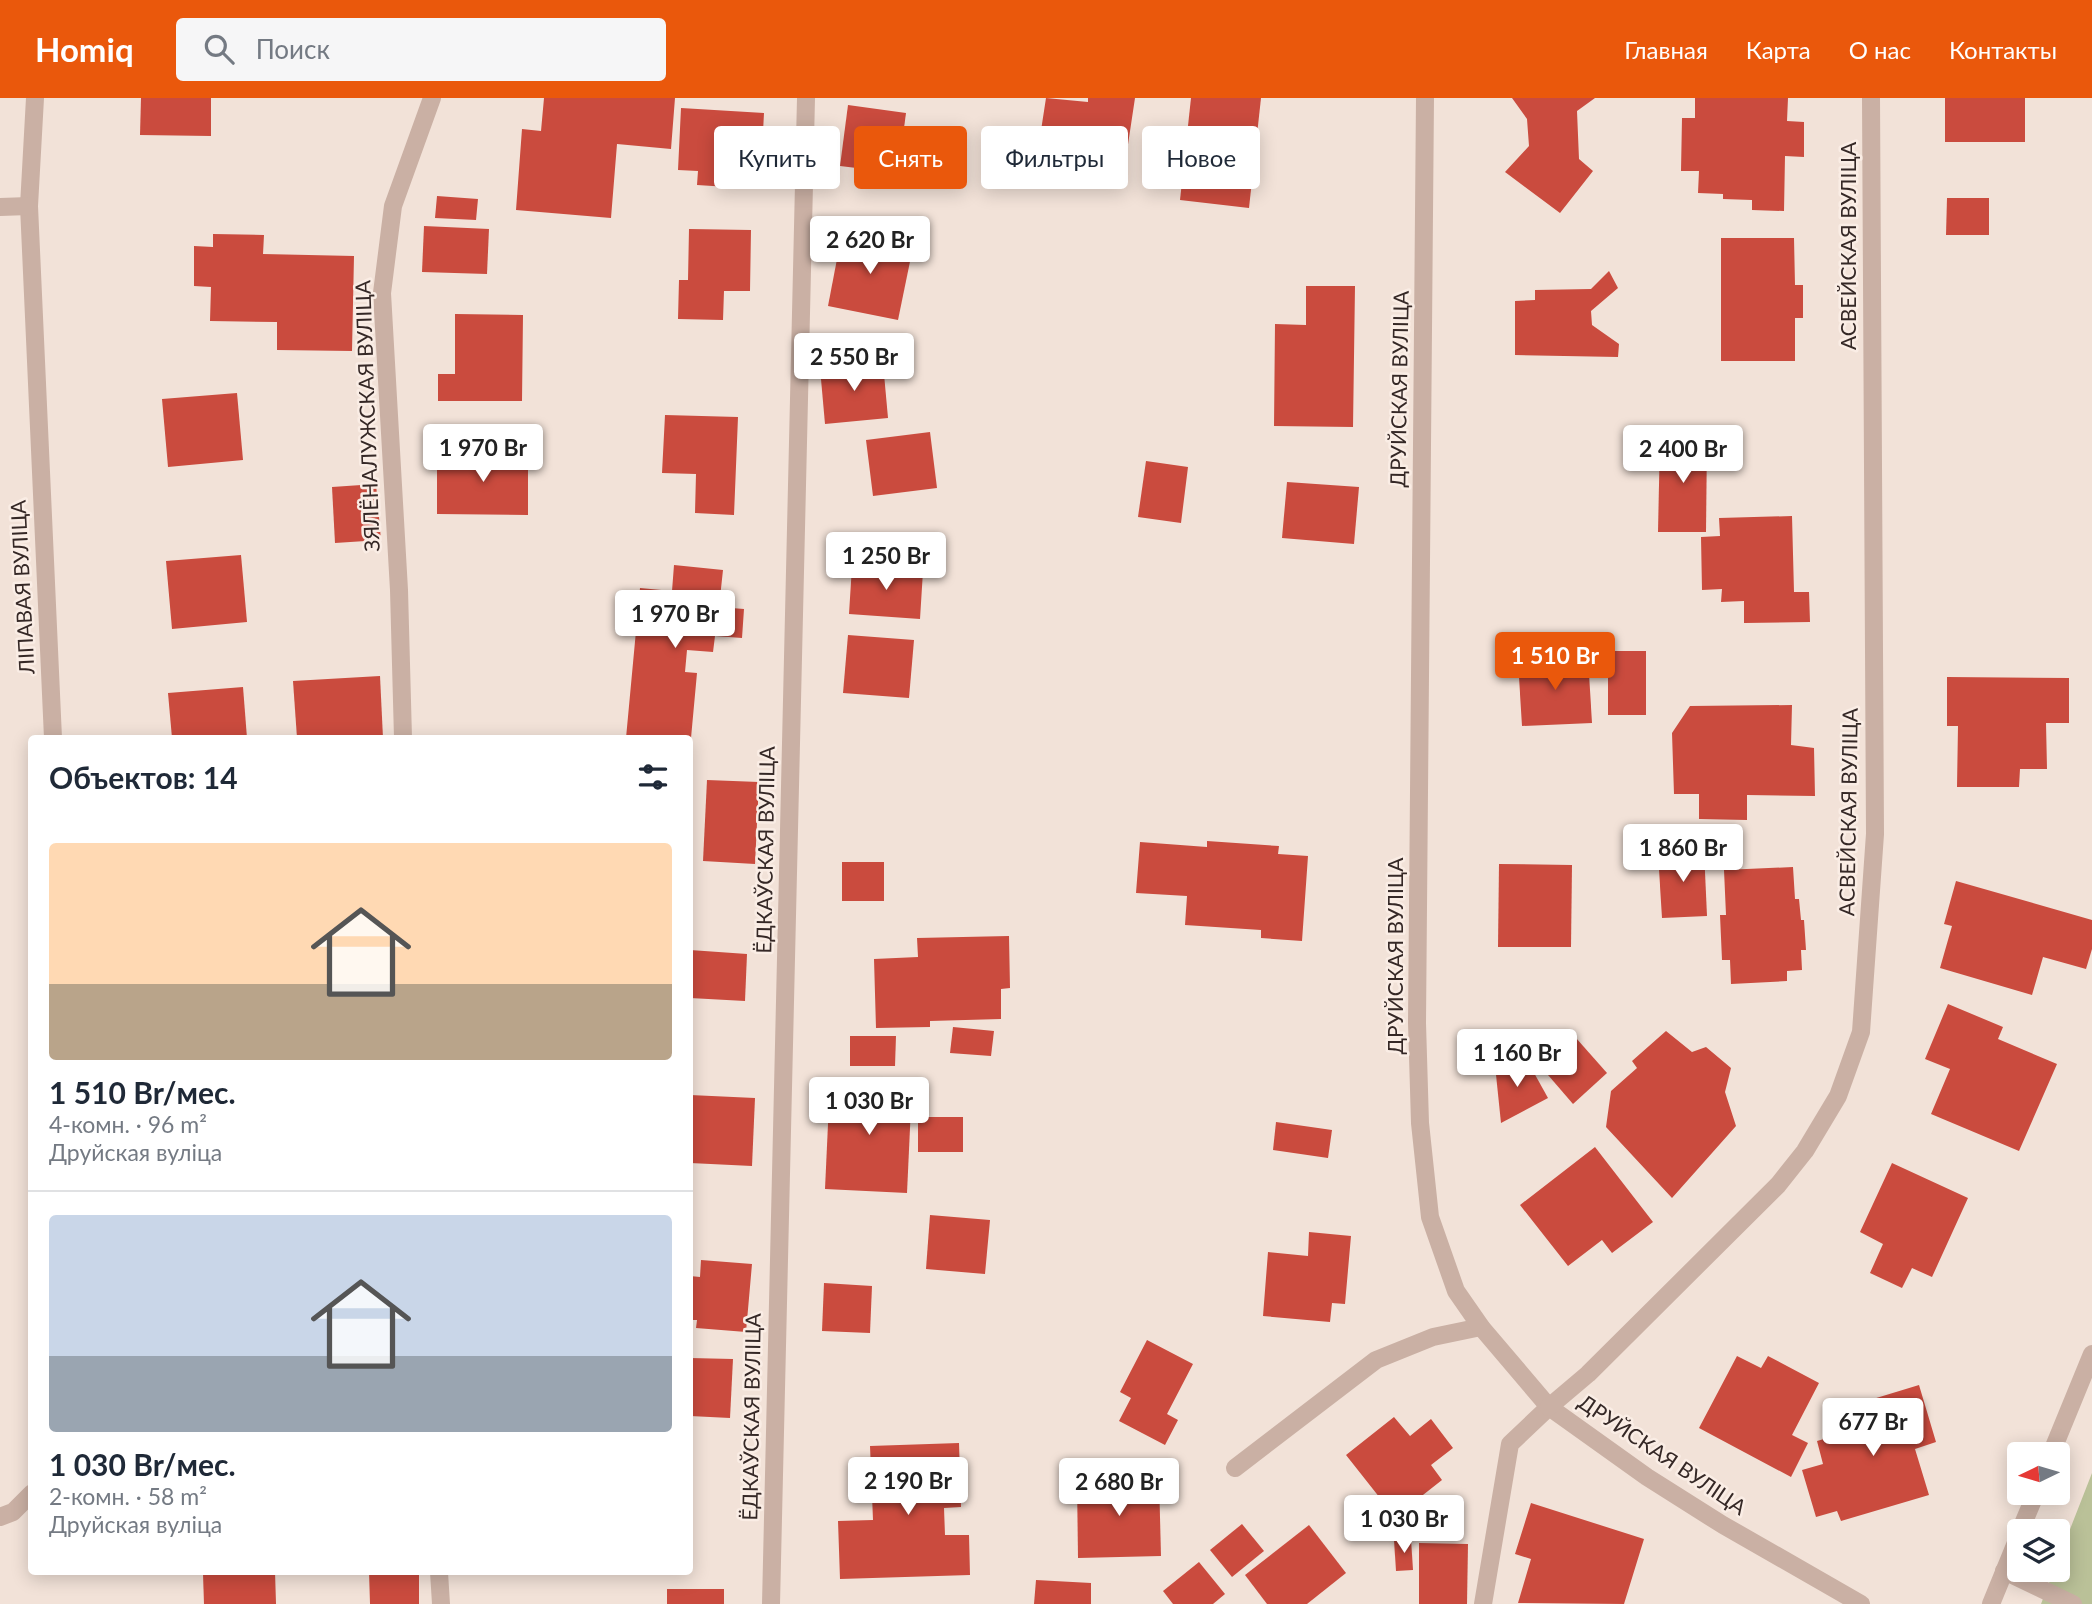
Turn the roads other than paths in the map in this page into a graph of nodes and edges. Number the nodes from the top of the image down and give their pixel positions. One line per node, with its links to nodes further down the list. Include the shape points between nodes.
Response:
1 (35, 98): 6 (street, ЛІПАВАЯ ВУЛІЦА)
2 (432, 98): 9 (street, ЗЯЛЁНАЛУЖСКАЯ ВУЛІЦА, via 393,206 382,293)
3 (806, 98): 21 (street, ЁДКАЎСКАЯ ВУЛІЦА)
4 (1425, 98): 10 (street, ДРУЙСКАЯ ВУЛІЦА, via 1420,1123 1430,1217 1456,1291)
5 (1871, 98): 12 (street, АСВЕЙСКАЯ ВУЛІЦА, via 1875,834 1861,1032 1838,1096 1778,1185)
6 (29, 206): 7 (street); 8 (street, ЛІПАВАЯ ВУЛІЦА)
7 (0, 207)
8 (53, 735)
9 (403, 735)
10 (1481, 1327): 12 (street, ДРУЙСКАЯ ВУЛІЦА); 14 (street, via 1433,1337 1376,1360)
11 (2092, 1354): 13 (street)
12 (1549, 1407): 22 (street, АСВЕЙСКАЯ ВУЛІЦА, via 1510,1444); 23 (street, ДРУЙСКАЯ ВУЛІЦА, via 1723,1525)
13 (2057, 1442)
14 (1235, 1468)
15 (28, 1497): 16 (street)
16 (0, 1517)
17 (2007, 1564): 18 (street)
18 (2004, 1571): 24 (street); 25 (street)
19 (439, 1575): 20 (street)
20 (441, 1604)
21 (771, 1604)
22 (1483, 1604)
23 (1861, 1604)
24 (1991, 1604)
25 (2073, 1604)

